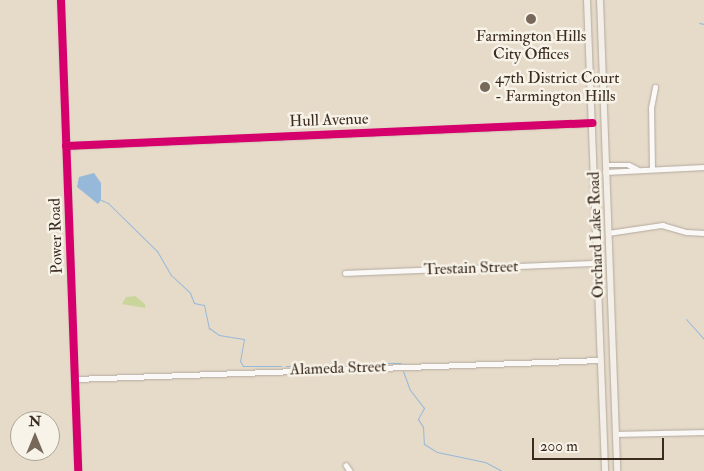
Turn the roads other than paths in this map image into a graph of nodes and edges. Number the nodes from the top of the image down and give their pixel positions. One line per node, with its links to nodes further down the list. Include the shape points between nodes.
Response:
1 (61, 0): 10 (street, Power Road)
2 (587, 0): 4 (main road, Orchard Lake Road)
3 (600, 0): 5 (main road, Orchard Lake Road)
4 (590, 76): 5 (main road, via 594,81); 8 (main road, Orchard Lake Road)
5 (602, 81): 7 (main road, Orchard Lake Road)
6 (655, 87): 12 (street, via 651,108)
7 (603, 93): 8 (main road); 13 (main road, Orchard Lake Road)
8 (590, 94): 9 (main road, Orchard Lake Road)
9 (592, 123): 10 (street, Hull Avenue); 13 (main road, via 598,121 600,124 601,160); 14 (main road, Orchard Lake Road)
10 (66, 146): 22 (street, Power Road)
11 (704, 167): 12 (street)
12 (652, 169): 13 (street, via 637,169 629,164)
13 (605, 171): 15 (main road, Orchard Lake Road)
14 (595, 227): 15 (main road, via 601,233); 17 (main road, Orchard Lake Road)
15 (608, 233): 16 (street, via 662,225); 20 (main road, Orchard Lake Road)
16 (704, 233)
17 (597, 263): 18 (street, Trestain Street); 19 (main road, Orchard Lake Road)
18 (345, 273)
19 (598, 292): 20 (main road, via 606,295); 21 (main road, Orchard Lake Road)
20 (612, 347): 24 (main road, Orchard Lake Road)
21 (600, 360): 22 (street, Alameda Street); 23 (main road, Orchard Lake Road)
22 (75, 379): 28 (street, Power Road)
23 (602, 401): 24 (main road, via 606,408); 30 (main road, Orchard Lake Road)
24 (614, 408): 26 (main road, Orchard Lake Road)
25 (704, 432): 26 (street)
26 (615, 434): 31 (main road, Orchard Lake Road)
27 (346, 465): 29 (street)
28 (78, 471)
29 (350, 471)
30 (604, 471)
31 (616, 471)

